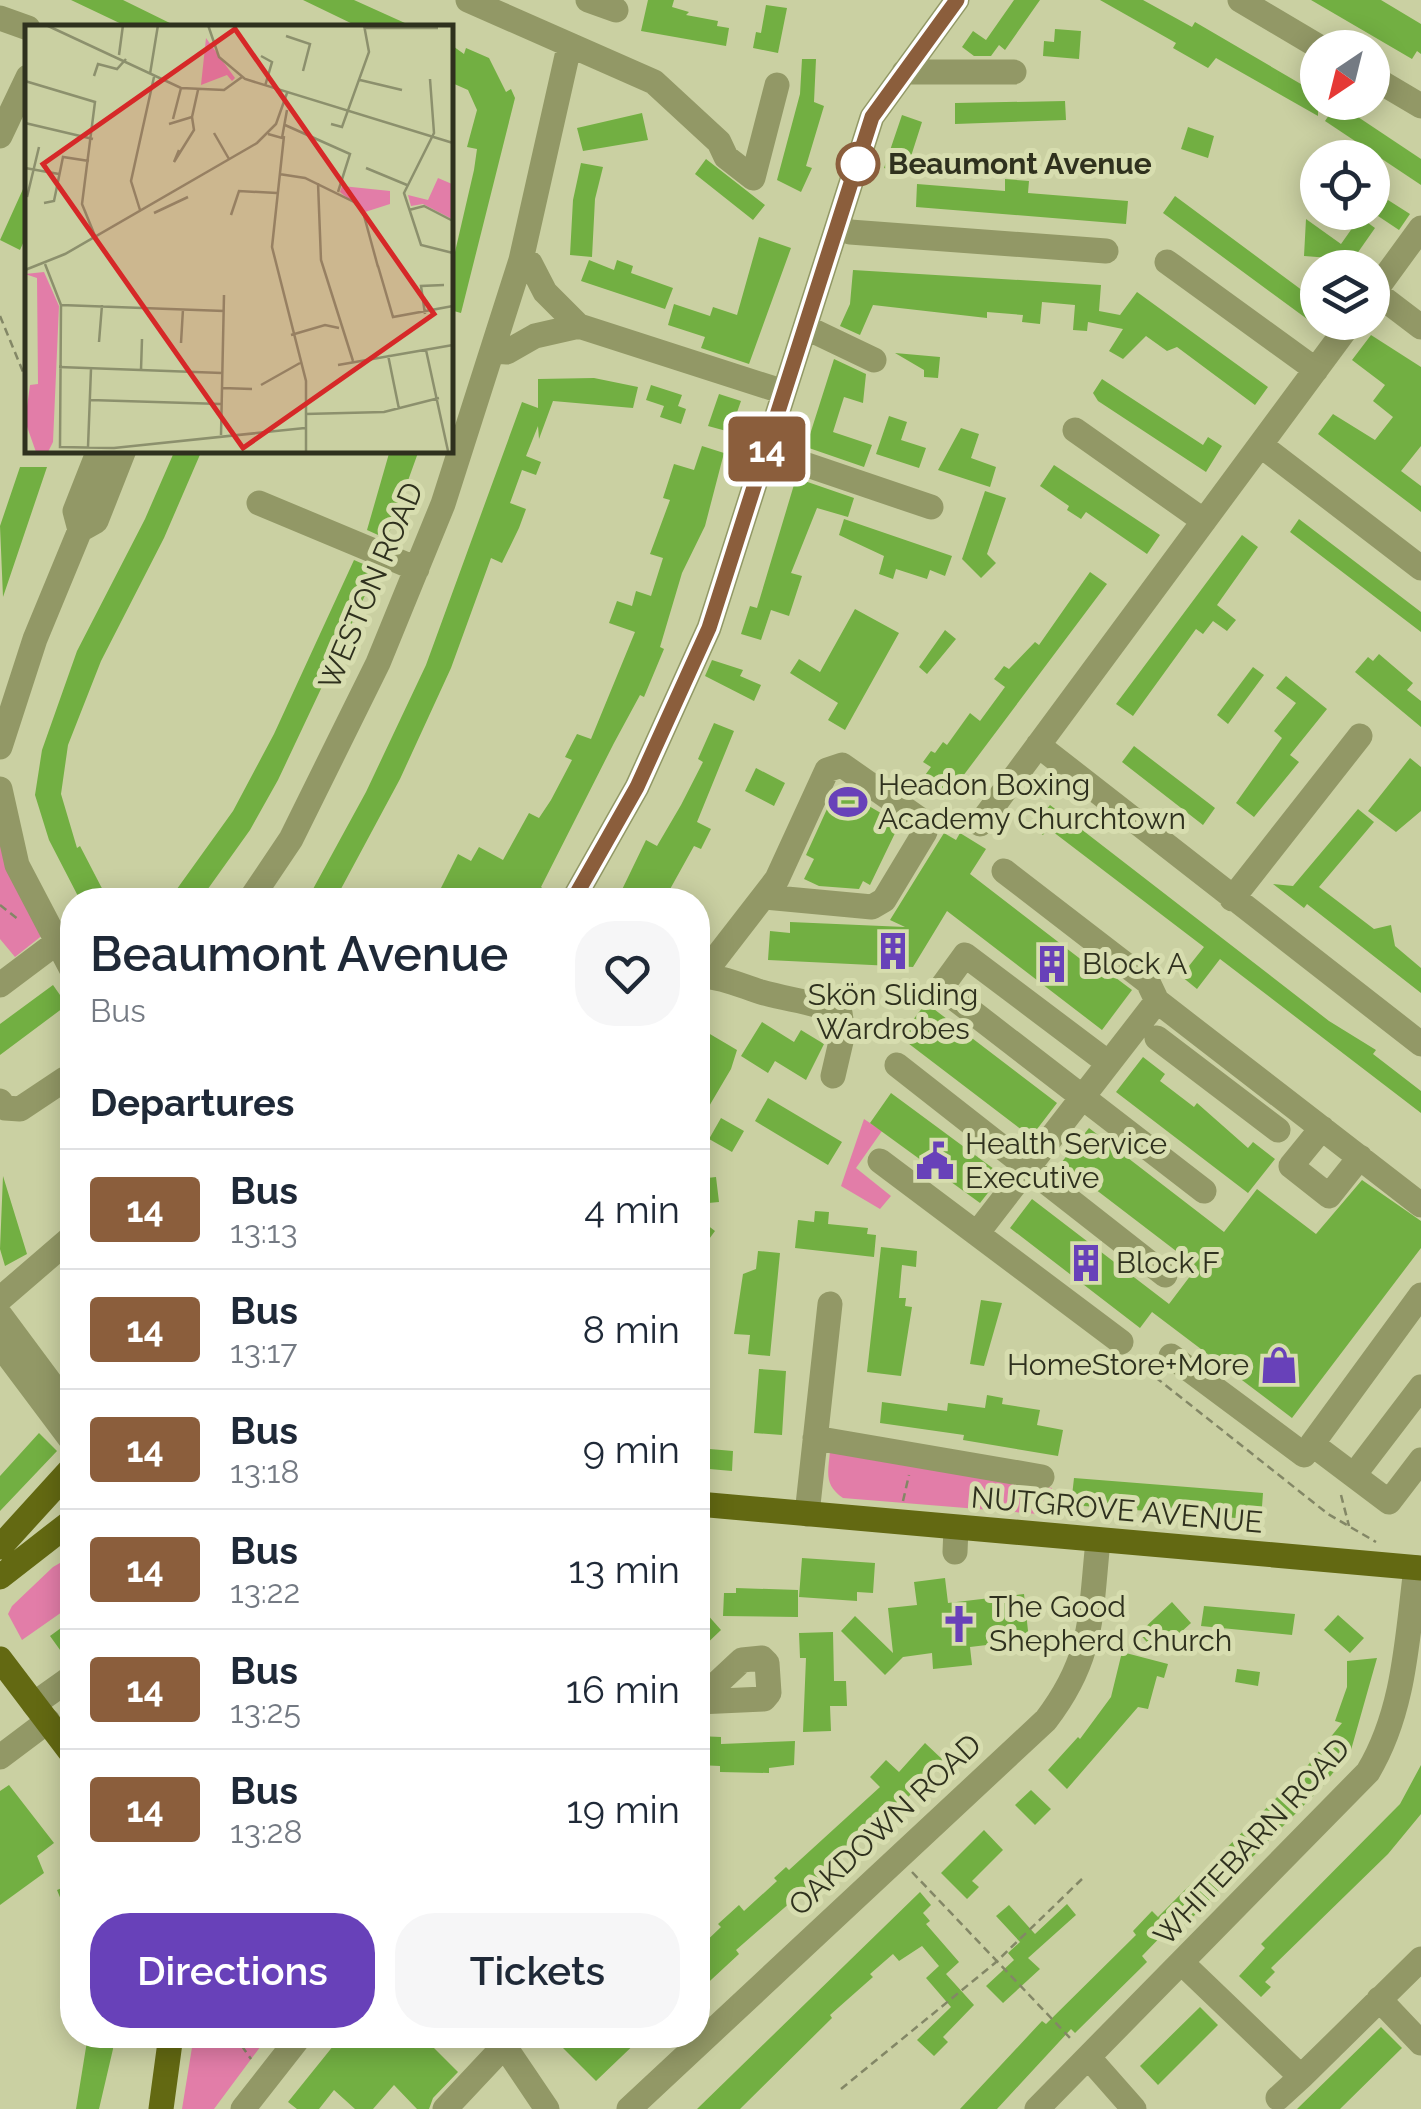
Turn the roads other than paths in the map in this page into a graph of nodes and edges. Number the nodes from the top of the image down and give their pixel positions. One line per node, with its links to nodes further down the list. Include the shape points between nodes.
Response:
1 (468, 0): 5 (street)
2 (588, 0): 6 (street)
3 (956, 0): 11 (street)
4 (1240, 0): 9 (street)
5 (517, 10): 10 (street)
6 (616, 10)
7 (0, 18): 8 (street)
8 (25, 27)
9 (1300, 36)
10 (569, 47): 14 (street, via 654,82 763,186); 21 (street, WESTON ROAD)
11 (904, 72): 12 (street); 18 (street, via 872,117)
12 (1014, 72)
13 (25, 84): 17 (street)
14 (777, 85)
15 (1390, 88): 16 (street)
16 (1421, 106)
17 (0, 136)
18 (840, 226): 20 (street, via 850,232); 26 (street)
19 (1421, 228): 23 (street)
20 (1106, 250)
21 (521, 260): 25 (street, via 530,262 546,292); 29 (street, WESTON ROAD)
22 (1167, 262): 31 (street)
23 (1390, 271)
24 (1390, 305): 27 (street)
25 (579, 326): 29 (street); 32 (street)
26 (806, 327): 30 (street); 32 (street)
27 (1421, 327)
28 (1338, 340): 31 (street)
29 (494, 351): 43 (street, WESTON ROAD)
30 (874, 360)
31 (1316, 370): 34 (street)
32 (784, 392): 35 (street)
33 (1075, 430): 40 (street)
34 (1262, 446): 40 (street); 42 (street)
35 (766, 451): 39 (street); 51 (street, via 688,683)
36 (98, 452): 41 (street, via 75,511)
37 (123, 452): 41 (street, via 96,521)
38 (259, 504): 43 (street)
39 (931, 506)
40 (1204, 521): 45 (street)
41 (80, 530): 46 (street)
42 (1421, 568)
43 (417, 570): 50 (street, WESTON ROAD, via 291,839)
44 (1360, 736): 53 (street)
45 (1038, 745): 48 (street); 53 (street)
46 (0, 747)
47 (0, 789): 54 (street, via 17,865)
48 (980, 824)
49 (1004, 871): 59 (street, via 1148,982)
50 (258, 888)
51 (580, 888)
52 (771, 888): 52 (street, via 827,770 842,764 922,821 925,832 884,900 872,907); 56 (street)
53 (1232, 899): 61 (street)
54 (56, 944): 55 (street); 58 (street)
55 (60, 950)
56 (710, 971)
57 (710, 977): 65 (street, via 840,1013 843,1033)
58 (0, 985)
59 (1157, 1001): 62 (street); 63 (street)
60 (1157, 1038): 67 (street)
61 (1421, 1044)
62 (1107, 1062): 68 (street); 68 (street, via 965,955 940,988)
63 (1238, 1063): 67 (street); 70 (street)
64 (897, 1065): 74 (street)
65 (832, 1076)
66 (60, 1083): 69 (street, via 20,1110)
67 (1220, 1086): 71 (street)
68 (1082, 1098): 74 (street); 75 (street)
69 (0, 1100)
70 (1322, 1128): 72 (street); 72 (street, via 1291,1166 1329,1196)
71 (1278, 1130)
72 (1360, 1157): 76 (street)
73 (880, 1161): 77 (street)
74 (1030, 1168): 77 (street); 79 (street)
75 (1204, 1191)
76 (1421, 1205)
77 (978, 1232): 85 (street)
78 (60, 1247): 81 (street)
79 (1165, 1275)
80 (1421, 1295): 91 (street)
81 (0, 1299)
82 (830, 1304): 90 (street)
83 (0, 1315): 88 (street)
84 (0, 1344): 89 (street)
85 (1124, 1348)
86 (1171, 1356): 91 (street, via 1304,1455)
87 (1421, 1387): 94 (street)
88 (60, 1396)
89 (60, 1426)
90 (815, 1438): 93 (street, NUTGROVE AVENUE); 97 (street)
91 (1312, 1444): 94 (street)
92 (1421, 1460): 94 (street, via 1389,1502)
93 (1042, 1477)
94 (1347, 1484)
95 (60, 1485): 100 (main road)
96 (710, 1505): 97 (main road, NUTGROVE AVENUE)
97 (807, 1514): 99 (main road, NUTGROVE AVENUE, via 955,1540)
98 (60, 1528): 100 (main road)
99 (1098, 1541): 101 (main road, NUTGROVE AVENUE); 110 (street, OAKDOWN ROAD, via 1073,1685 1046,1720 988,1760 898,1857)
100 (5, 1562)
101 (1418, 1568): 108 (street, WHITEBARN ROAD, via 1401,1689 1377,1757)
102 (0, 1658): 104 (main road)
103 (60, 1691): 104 (street)
104 (41, 1712): 105 (main road); 106 (street)
105 (60, 1738)
106 (0, 1757)
107 (1421, 1959): 109 (street)
108 (1183, 1964): 117 (street, WHITEBARN ROAD); 118 (street)
109 (1380, 1999): 111 (street); 118 (street)
110 (710, 2033)
111 (1421, 2043)
112 (170, 2048): 121 (main road)
113 (293, 2048): 120 (street)
114 (495, 2048): 122 (street)
115 (506, 2048): 123 (street)
116 (694, 2048): 124 (street, OAKDOWN ROAD)
117 (1086, 2055): 125 (street, WHITEBARN ROAD); 126 (street)
118 (1301, 2077): 119 (street)
119 (1278, 2098)
120 (255, 2105)
121 (161, 2109)
122 (445, 2109)
123 (547, 2109)
124 (629, 2109)
125 (1037, 2109)
126 (1134, 2109)

